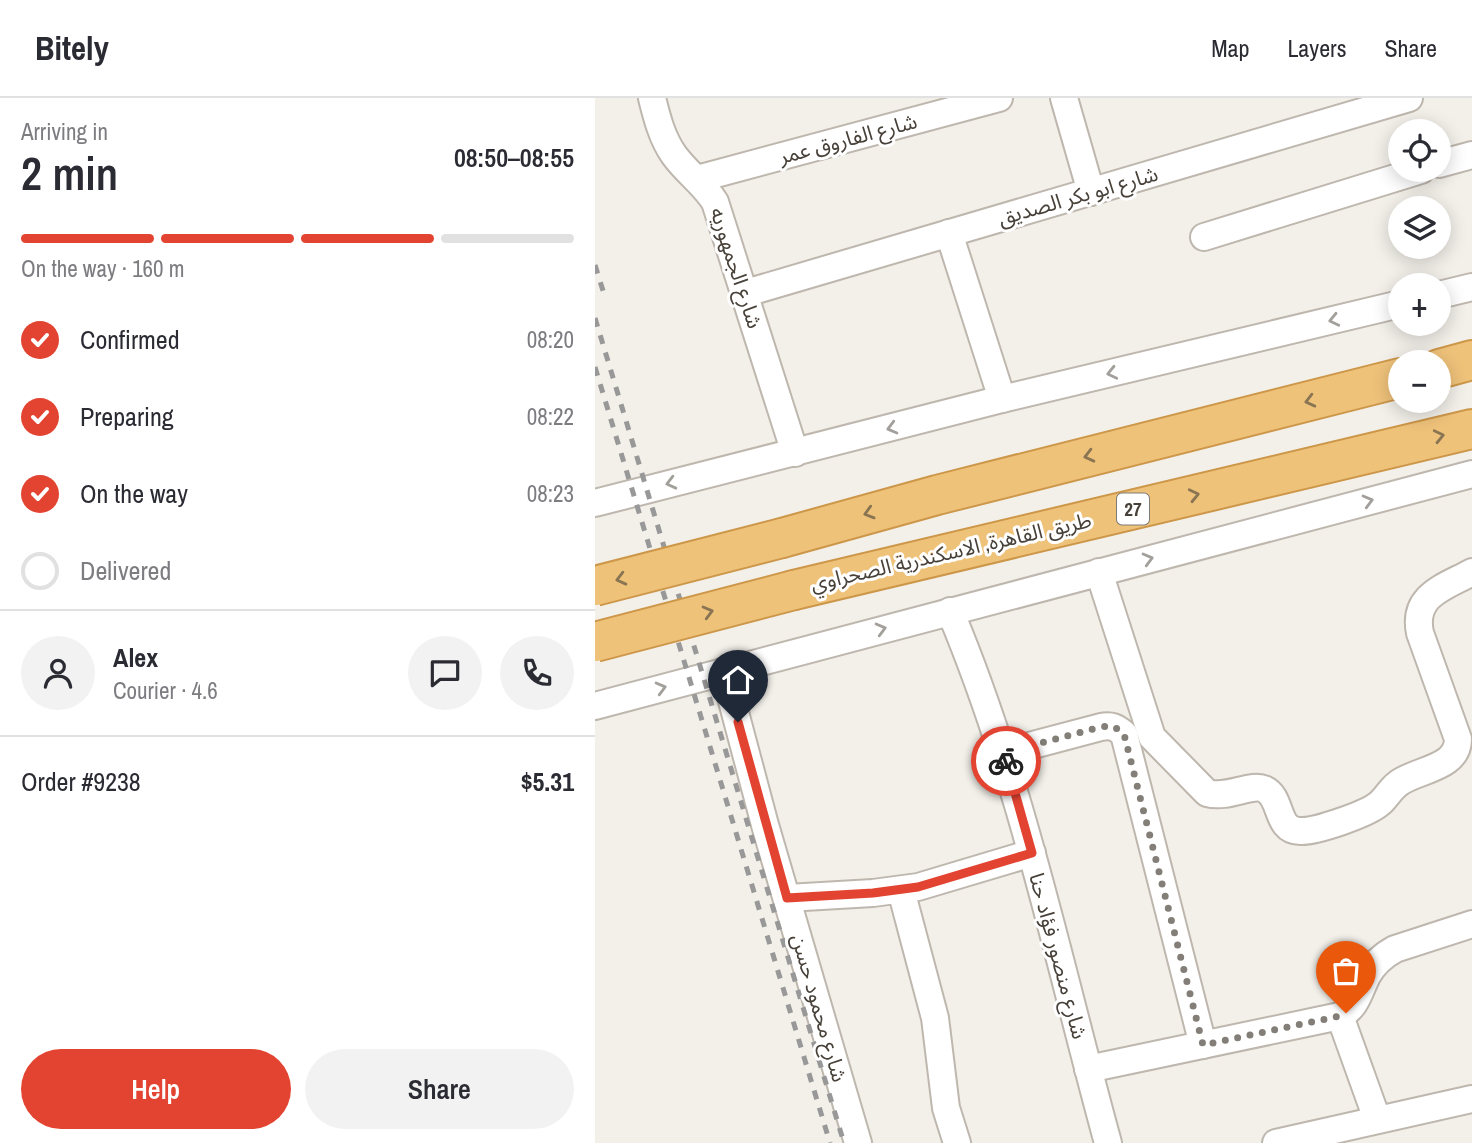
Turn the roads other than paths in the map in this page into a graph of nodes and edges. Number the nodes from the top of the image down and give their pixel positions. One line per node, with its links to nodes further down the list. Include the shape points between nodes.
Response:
1 (652, 98): 7 (street, شارع الجمهوريه, via 665,139)
2 (999, 98): 7 (street, شارع الفاروق عمر)
3 (1064, 98): 9 (street)
4 (1409, 98): 9 (street, شارع ابو بكر الصديق)
5 (1472, 155): 6 (street)
6 (1451, 161)
7 (697, 179): 14 (street, شارع الجمهوريه, via 715,202)
8 (1388, 180): 11 (street)
9 (1091, 192): 10 (street, شارع ابو بكر الصديق)
10 (950, 233): 14 (street, شارع ابو بكر الصديق); 19 (street)
11 (1204, 237)
12 (1472, 287): 13 (street)
13 (1451, 292)
14 (746, 293): 21 (street, شارع الجمهوريه)
15 (1388, 307): 19 (street, one-way to 19)
16 (1472, 360): 17 (highway)
17 (1451, 366)
18 (1388, 381): 26 (highway, one-way to 26, bridge)
19 (1002, 399): 21 (street, one-way to 21)
20 (1472, 429): 28 (highway, طريق القاهرة, الاسكندرية الصحراوي / 27, one-way to 20, bridge, via 793,590)
21 (795, 453): 23 (street, one-way to 23)
22 (1472, 474): 24 (street, one-way to 22)
23 (595, 502)
24 (1099, 572): 25 (street, via 1152,737 1207,793 1217,796 1264,789 1274,798 1283,822 1301,831 1364,813 1404,779 1456,752 1458,739 1420,633 1418,615 1432,593); 27 (street)
25 (1472, 572)
26 (595, 586)
27 (950, 611): 29 (street, one-way to 27); 31 (street, شارع منصور فؤاد حنا)
28 (595, 642)
29 (724, 671): 30 (street, one-way to 29); 34 (street, شارع محمود حسن)
30 (595, 706)
31 (1003, 753): 32 (street, شارع منصور فؤاد حنا); 37 (street, via 1101,727 1117,728 1124,734)
32 (1032, 853): 33 (street); 38 (street, شارع منصور فؤاد حنا)
33 (901, 890): 34 (street); 42 (street, via 935,1018 946,1108)
34 (787, 898): 41 (street, شارع محمود حسن)
35 (1472, 924): 36 (street, via 1387,954 1372,968 1352,1008)
36 (1340, 1016): 37 (street); 40 (street)
37 (1203, 1045): 38 (street)
38 (1088, 1069): 43 (street, شارع منصور فؤاد حنا)
39 (1472, 1099): 40 (street)
40 (1377, 1119): 44 (street)
41 (859, 1143)
42 (957, 1143)
43 (1108, 1143)
44 (1276, 1143)

